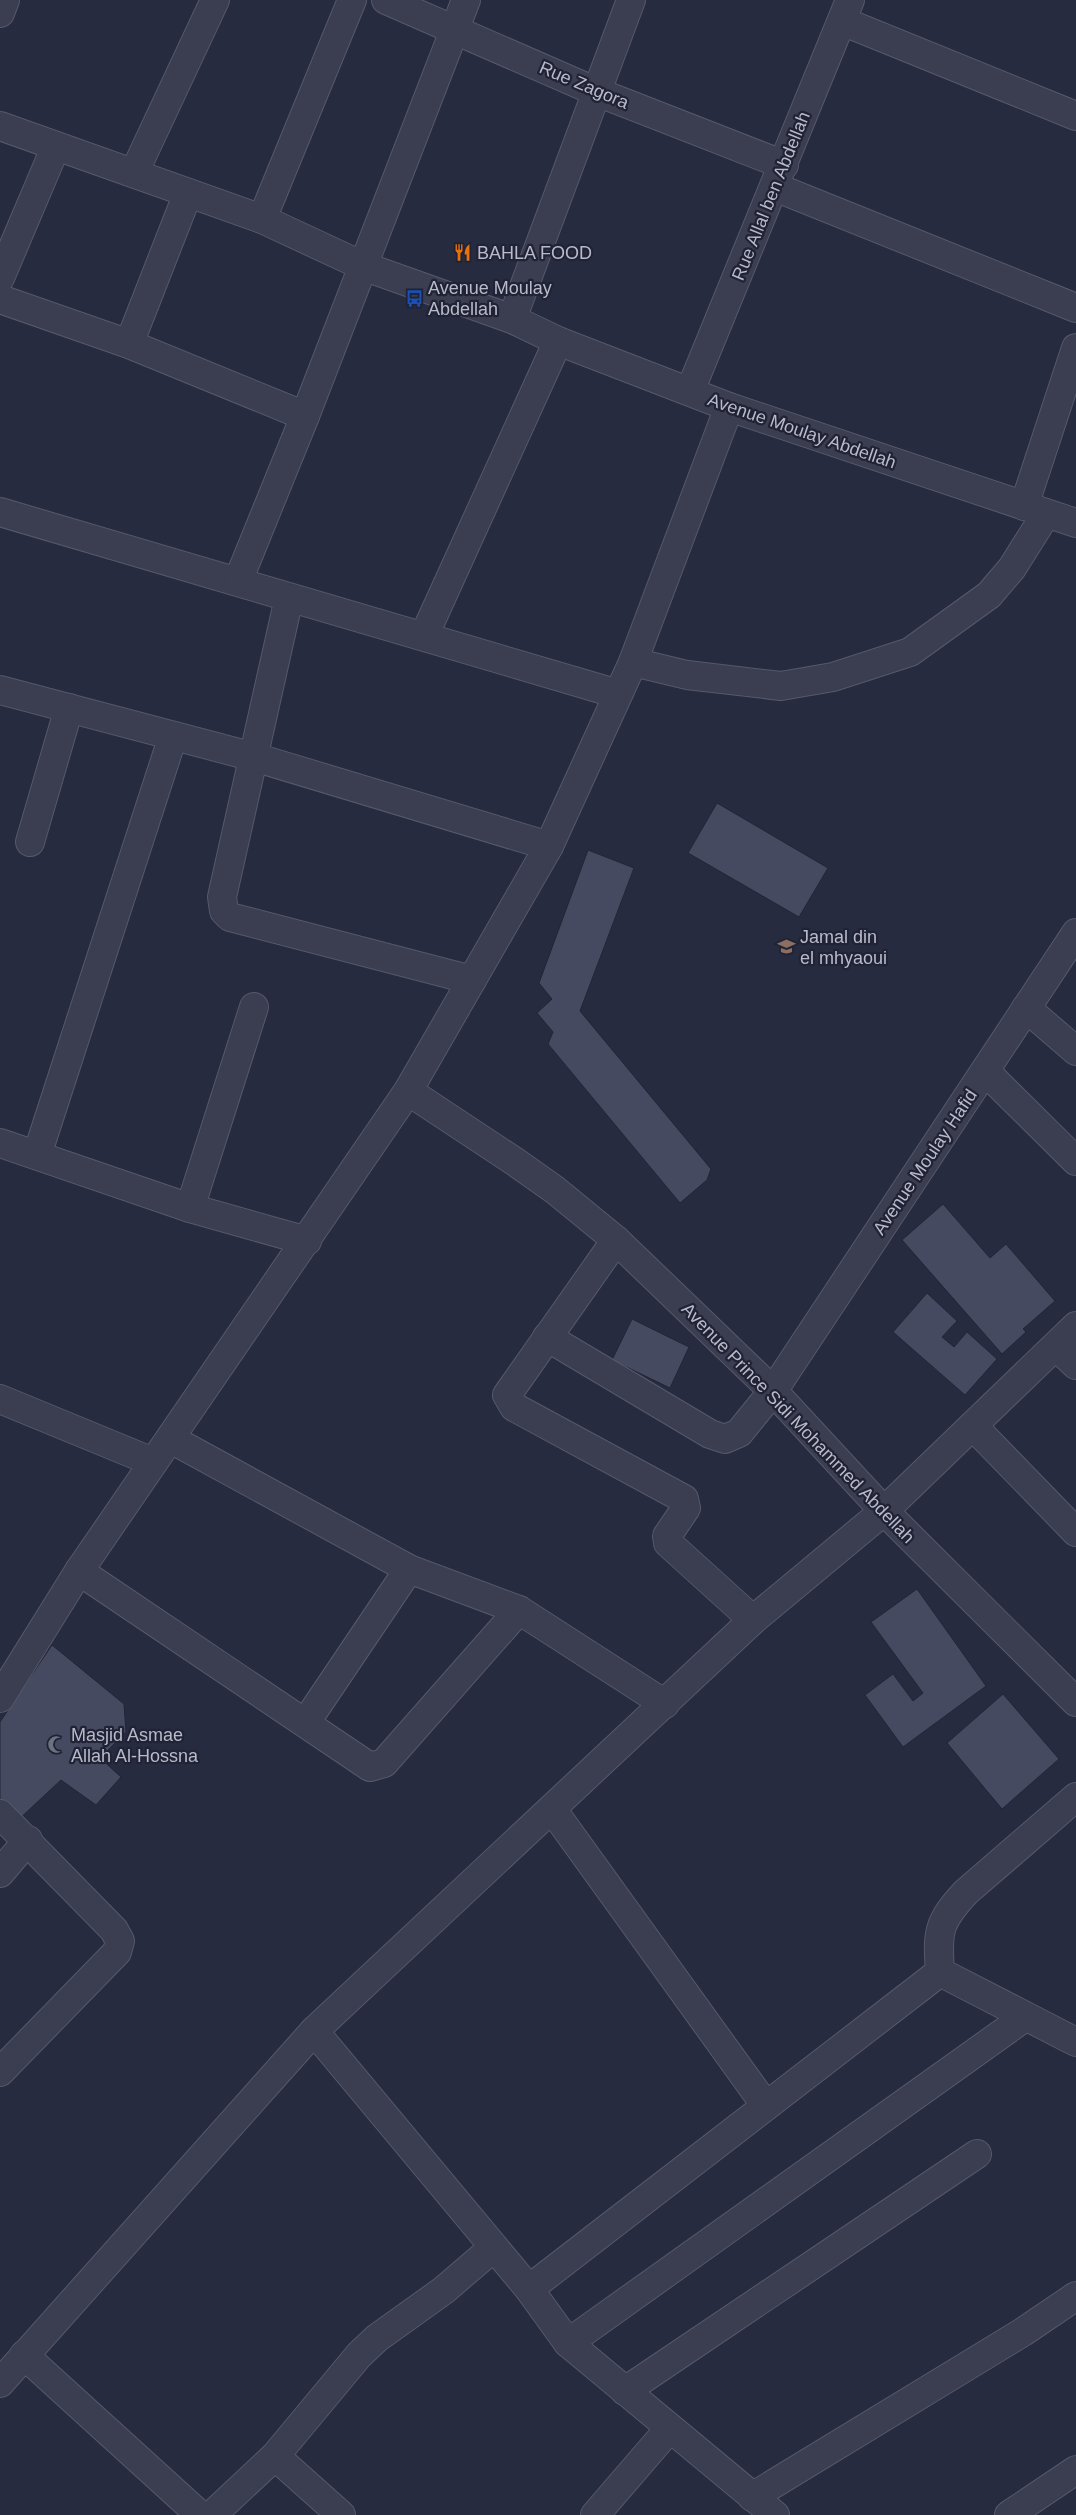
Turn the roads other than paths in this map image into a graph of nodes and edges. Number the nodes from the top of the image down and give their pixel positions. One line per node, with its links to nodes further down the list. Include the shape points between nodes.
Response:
1 (5, 0): 8 (street)
2 (215, 0): 14 (street)
3 (352, 0): 17 (street)
4 (386, 0): 9 (street, Rue Zagora)
5 (466, 0): 9 (street)
6 (631, 0): 10 (street)
7 (846, 10): 11 (street); 15 (street, Rue Allal ben Abdellah)
8 (0, 13)
9 (452, 30): 10 (street, Rue Zagora); 18 (street)
10 (597, 92): 15 (street, Rue Zagora); 22 (street)
11 (1076, 116)
12 (0, 126): 13 (street, Avenue Moulay Abdellah)
13 (56, 146): 14 (street, Avenue Moulay Abdellah); 19 (street)
14 (134, 173): 16 (street, Avenue Moulay Abdellah)
15 (779, 176): 21 (street, Rue Zagora); 26 (street, Rue Allal ben Abdellah)
16 (188, 193): 17 (street, Avenue Moulay Abdellah); 24 (street)
17 (262, 220): 18 (street, Avenue Moulay Abdellah)
18 (363, 266): 22 (street, Avenue Moulay Abdellah); 28 (street)
19 (0, 278)
20 (0, 299): 24 (street)
21 (1076, 308)
22 (512, 319): 23 (street, Avenue Moulay Abdellah)
23 (558, 341): 26 (street, Avenue Moulay Abdellah); 34 (street)
24 (129, 344): 28 (street)
25 (1076, 348): 29 (street)
26 (690, 391): 27 (street, Avenue Moulay Abdellah)
27 (729, 407): 29 (street, Avenue Moulay Abdellah); 35 (street)
28 (305, 416): 32 (street)
29 (1035, 510): 31 (street, Avenue Moulay Abdellah); 35 (street, via 1012,568 989,595 910,652 833,677 781,686 687,675)
30 (0, 512): 32 (street)
31 (1076, 523)
32 (238, 581): 33 (street)
33 (290, 598): 34 (street); 40 (street)
34 (424, 636): 37 (street)
35 (633, 662): 37 (street)
36 (0, 690): 38 (street)
37 (618, 694): 42 (street)
38 (69, 708): 39 (street); 41 (street)
39 (173, 736): 40 (street); 51 (street)
40 (254, 757): 42 (street); 44 (street, via 222,897 224,911 230,917)
41 (30, 842)
42 (549, 846): 44 (street)
43 (1076, 933): 46 (street, Avenue Moulay Hafid)
44 (472, 980): 49 (street)
45 (254, 1007): 53 (street)
46 (1026, 1008): 47 (street); 48 (street, Avenue Moulay Hafid)
47 (1076, 1051)
48 (985, 1071): 52 (street); 60 (street, Avenue Moulay Hafid)
49 (408, 1091): 54 (street, Avenue Prince Sidi Mohammed Abdellah, via 535,1176); 55 (street)
50 (0, 1142): 51 (street)
51 (37, 1155): 53 (street)
52 (1076, 1161)
53 (190, 1208): 55 (street)
54 (616, 1240): 57 (street); 60 (street, Avenue Prince Sidi Mohammed Abdellah)
55 (307, 1242): 63 (street)
56 (1076, 1326): 58 (street)
57 (547, 1337): 60 (street, Avenue Moulay Hafid, via 719,1438 739,1433); 70 (street, via 506,1395 510,1404 684,1499 686,1508 667,1536 668,1543)
58 (1056, 1346): 59 (street); 62 (street)
59 (1076, 1365)
60 (773, 1391): 65 (street, Avenue Prince Sidi Mohammed Abdellah)
61 (0, 1398): 64 (street)
62 (973, 1426): 65 (street); 66 (street)
63 (171, 1439): 64 (street); 67 (street)
64 (153, 1462): 68 (street)
65 (884, 1511): 70 (street); 72 (street, Avenue Prince Sidi Mohammed Abdellah)
66 (1076, 1532)
67 (409, 1569): 69 (street); 74 (street)
68 (79, 1571): 71 (street); 74 (street)
69 (519, 1610): 73 (street); 74 (street, via 384,1763 375,1767 363,1764)
70 (753, 1620): 73 (street)
71 (0, 1698)
72 (1076, 1702)
73 (666, 1704): 76 (street)
74 (306, 1722)
75 (1076, 1797): 80 (street, via 950,1909 937,1940)
76 (552, 1810): 82 (street); 85 (street)
77 (0, 1814): 78 (street)
78 (28, 1840): 79 (street); 84 (street, via 114,1930 120,1941 117,1952)
79 (0, 1873)
80 (940, 1972): 81 (street); 85 (street)
81 (1025, 2017): 83 (street); 90 (street)
82 (314, 2031): 87 (street); 91 (street)
83 (1076, 2042)
84 (0, 2072)
85 (766, 2106): 88 (street)
86 (977, 2154): 93 (street)
87 (493, 2248): 88 (street); 95 (street, via 444,2290 377,2338)
88 (529, 2289): 90 (street)
89 (1076, 2296): 97 (street, via 1023,2332)
90 (568, 2343): 93 (street)
91 (24, 2355): 92 (street); 98 (street)
92 (0, 2383)
93 (625, 2391): 94 (street)
94 (670, 2428): 97 (street); 101 (street)
95 (275, 2456): 99 (street); 100 (street)
96 (1076, 2470): 103 (street)
97 (752, 2497): 102 (street)
98 (200, 2515)
99 (212, 2515)
100 (341, 2515)
101 (595, 2515)
102 (775, 2515)
103 (1009, 2515)

